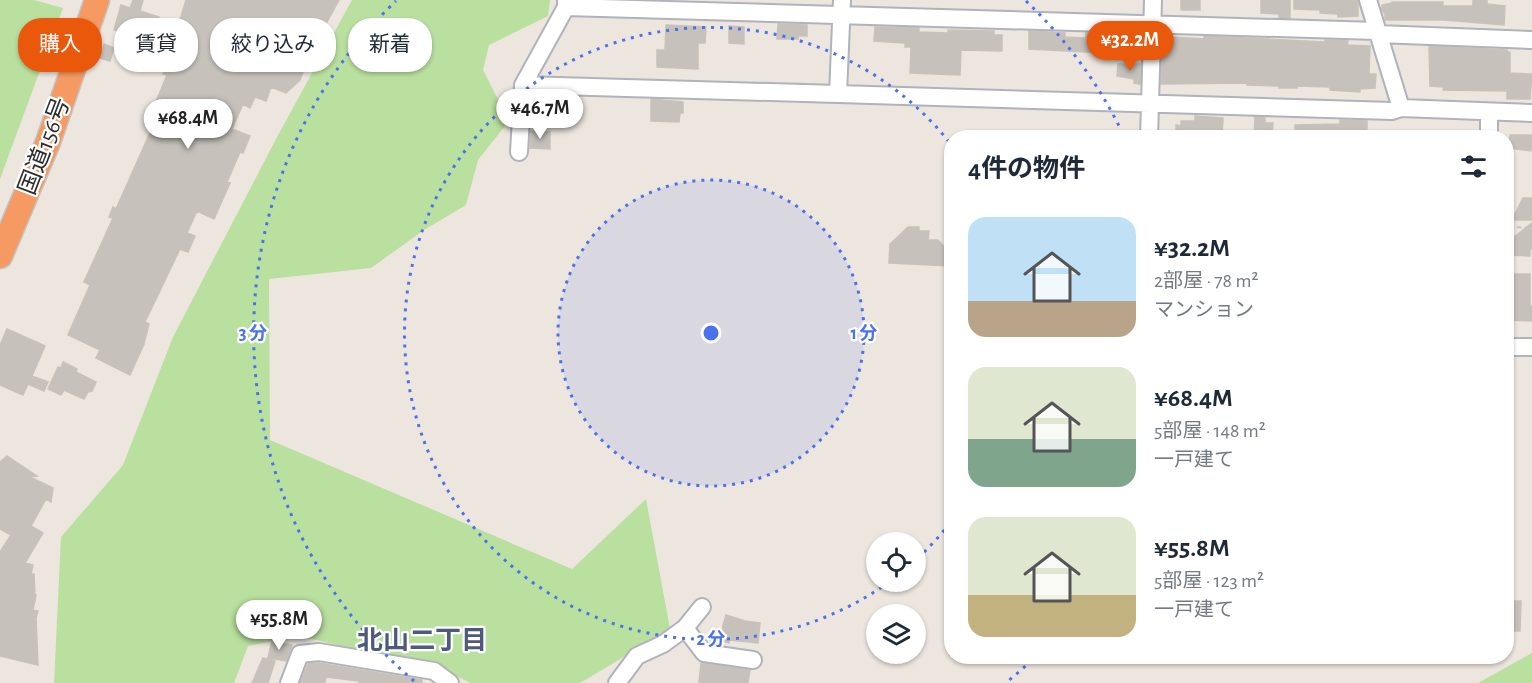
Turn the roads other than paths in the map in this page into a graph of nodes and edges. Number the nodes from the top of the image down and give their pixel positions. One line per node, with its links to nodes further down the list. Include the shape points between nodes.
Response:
1 (97, 0): 18 (highway, 国道156号, via 48,142)
2 (1153, 0): 6 (street)
3 (1368, 0): 7 (street)
4 (566, 3): 5 (street); 9 (street)
5 (842, 8): 6 (street); 10 (street)
6 (1152, 24): 7 (street); 11 (street)
7 (1378, 33): 8 (street); 12 (street)
8 (1532, 40)
9 (523, 85): 10 (street); 17 (street)
10 (837, 94): 11 (street)
11 (1150, 104): 12 (street, via 1392,111); 15 (street)
12 (1401, 108): 13 (street)
13 (1489, 112): 14 (street); 16 (street)
14 (1532, 113)
15 (1149, 130)
16 (1489, 130)
17 (519, 152)
18 (0, 256)
19 (1514, 347): 20 (street)
20 (1532, 347)
21 (702, 606): 22 (street)
22 (685, 628): 23 (street, via 704,653); 26 (street, via 637,656)
23 (753, 660)
24 (289, 683): 25 (street, via 300,654 319,652 434,671)
25 (450, 683)
26 (617, 683)

